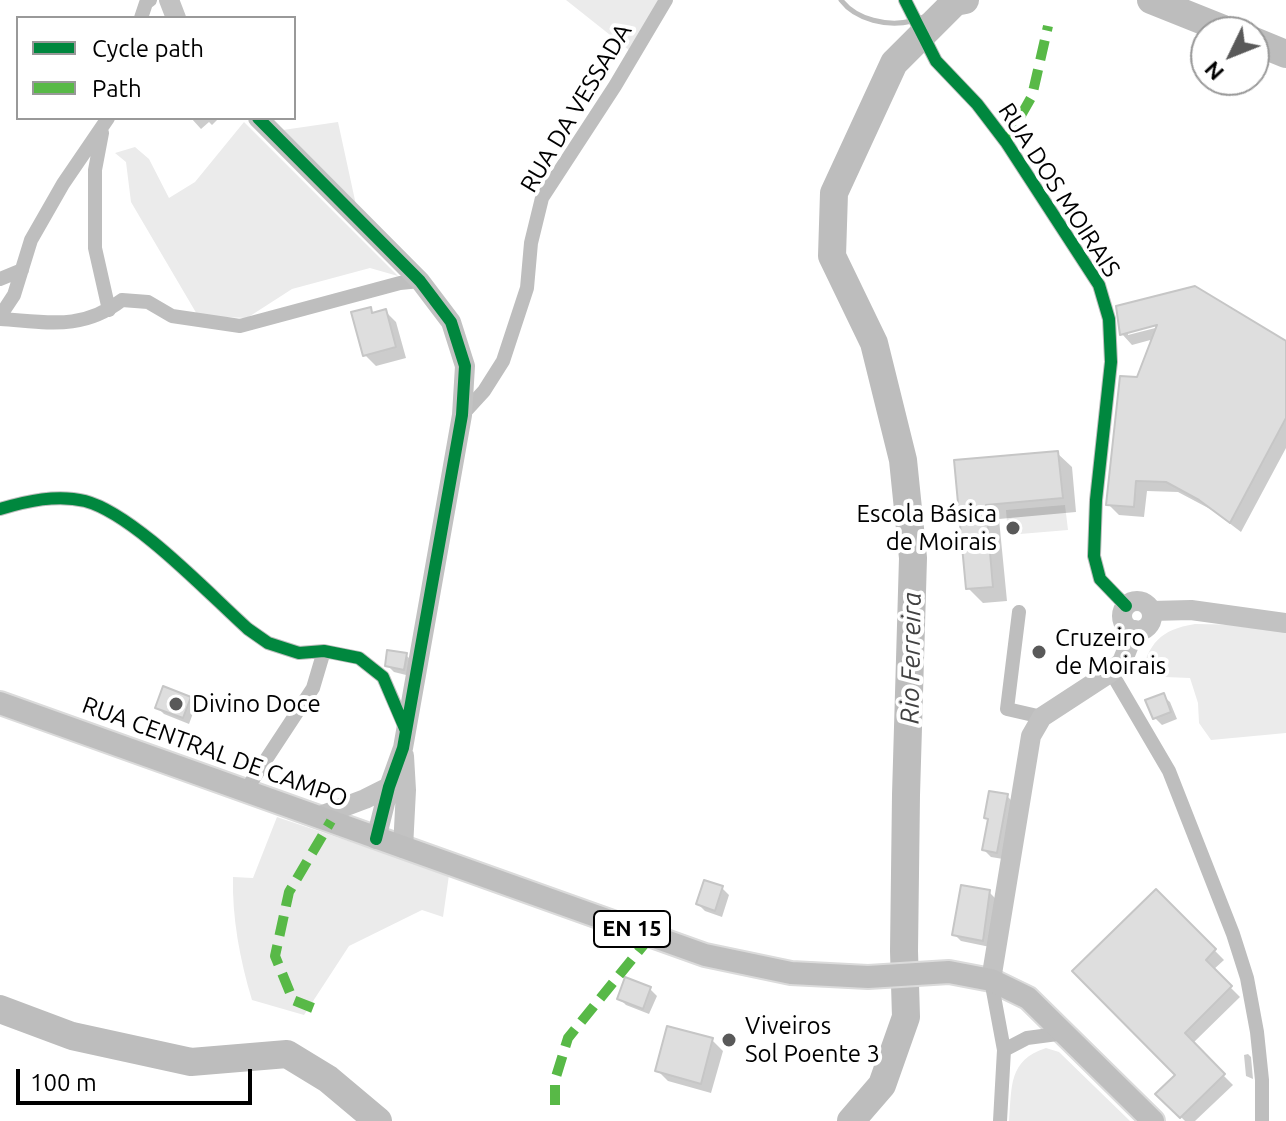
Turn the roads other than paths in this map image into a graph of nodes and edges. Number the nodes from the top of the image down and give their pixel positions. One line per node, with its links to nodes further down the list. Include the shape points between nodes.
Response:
1 (666, 0): 10 (street, RUA DA VESSADA, via 542,198 527,288 503,361)
2 (907, 2): 12 (street, RUA DOS MOIRAIS, via 936,61 1006,142 1099,285 1109,319 1111,362 1094,556 1100,579)
3 (260, 120): 7 (street)
4 (105, 122): 5 (street, via 31,240); 8 (street, via 95,170 95,248)
5 (22, 270): 6 (street); 9 (street)
6 (0, 279)
7 (420, 281): 8 (street, via 240,326 172,316 148,302 122,300); 10 (street, via 451,322 465,366)
8 (109, 310): 9 (street, via 87,321)
9 (0, 318)
10 (462, 415): 21 (street)
11 (0, 509): 17 (street, via 37,499 83,500 117,513 268,643 299,653)
12 (1126, 606): 13 (street, via 1140,602); 16 (street, via 1124,623)
13 (1151, 611): 15 (street, via 1191,610); 16 (street, via 1150,624)
14 (1019, 612): 20 (street, via 1007,709)
15 (1286, 623)
16 (1135, 630): 18 (street, via 1122,662)
17 (324, 651): 21 (street, via 359,658 383,677); 23 (street, via 313,688)
18 (1111, 672): 20 (street); 32 (street, via 1169,771 1233,934 1257,1032)
19 (0, 703): 23 (main road, RUA CENTRAL DE CAMPO / EN 15)
20 (1042, 717): 27 (street, via 1031,736)
21 (404, 739): 22 (street); 26 (street)
22 (389, 787): 24 (street); 25 (street)
23 (246, 790): 24 (main road, RUA CENTRAL DE CAMPO / EN 15)
24 (320, 816): 25 (main road, RUA CENTRAL DE CAMPO / EN 15)
25 (376, 839): 26 (main road, RUA CENTRAL DE CAMPO / EN 15)
26 (403, 848): 27 (main road, RUA CENTRAL DE CAMPO / EN 15, via 705,955 791,973 868,977 949,972)
27 (991, 980): 28 (main road, RUA CENTRAL DE CAMPO / EN 15, via 1028,998); 29 (street)
28 (1065, 1033): 29 (street, via 1027,1038); 31 (main road, RUA CENTRAL DE CAMPO / EN 15)
29 (1004, 1050): 30 (street)
30 (1000, 1121)
31 (1153, 1121)
32 (1262, 1121)

